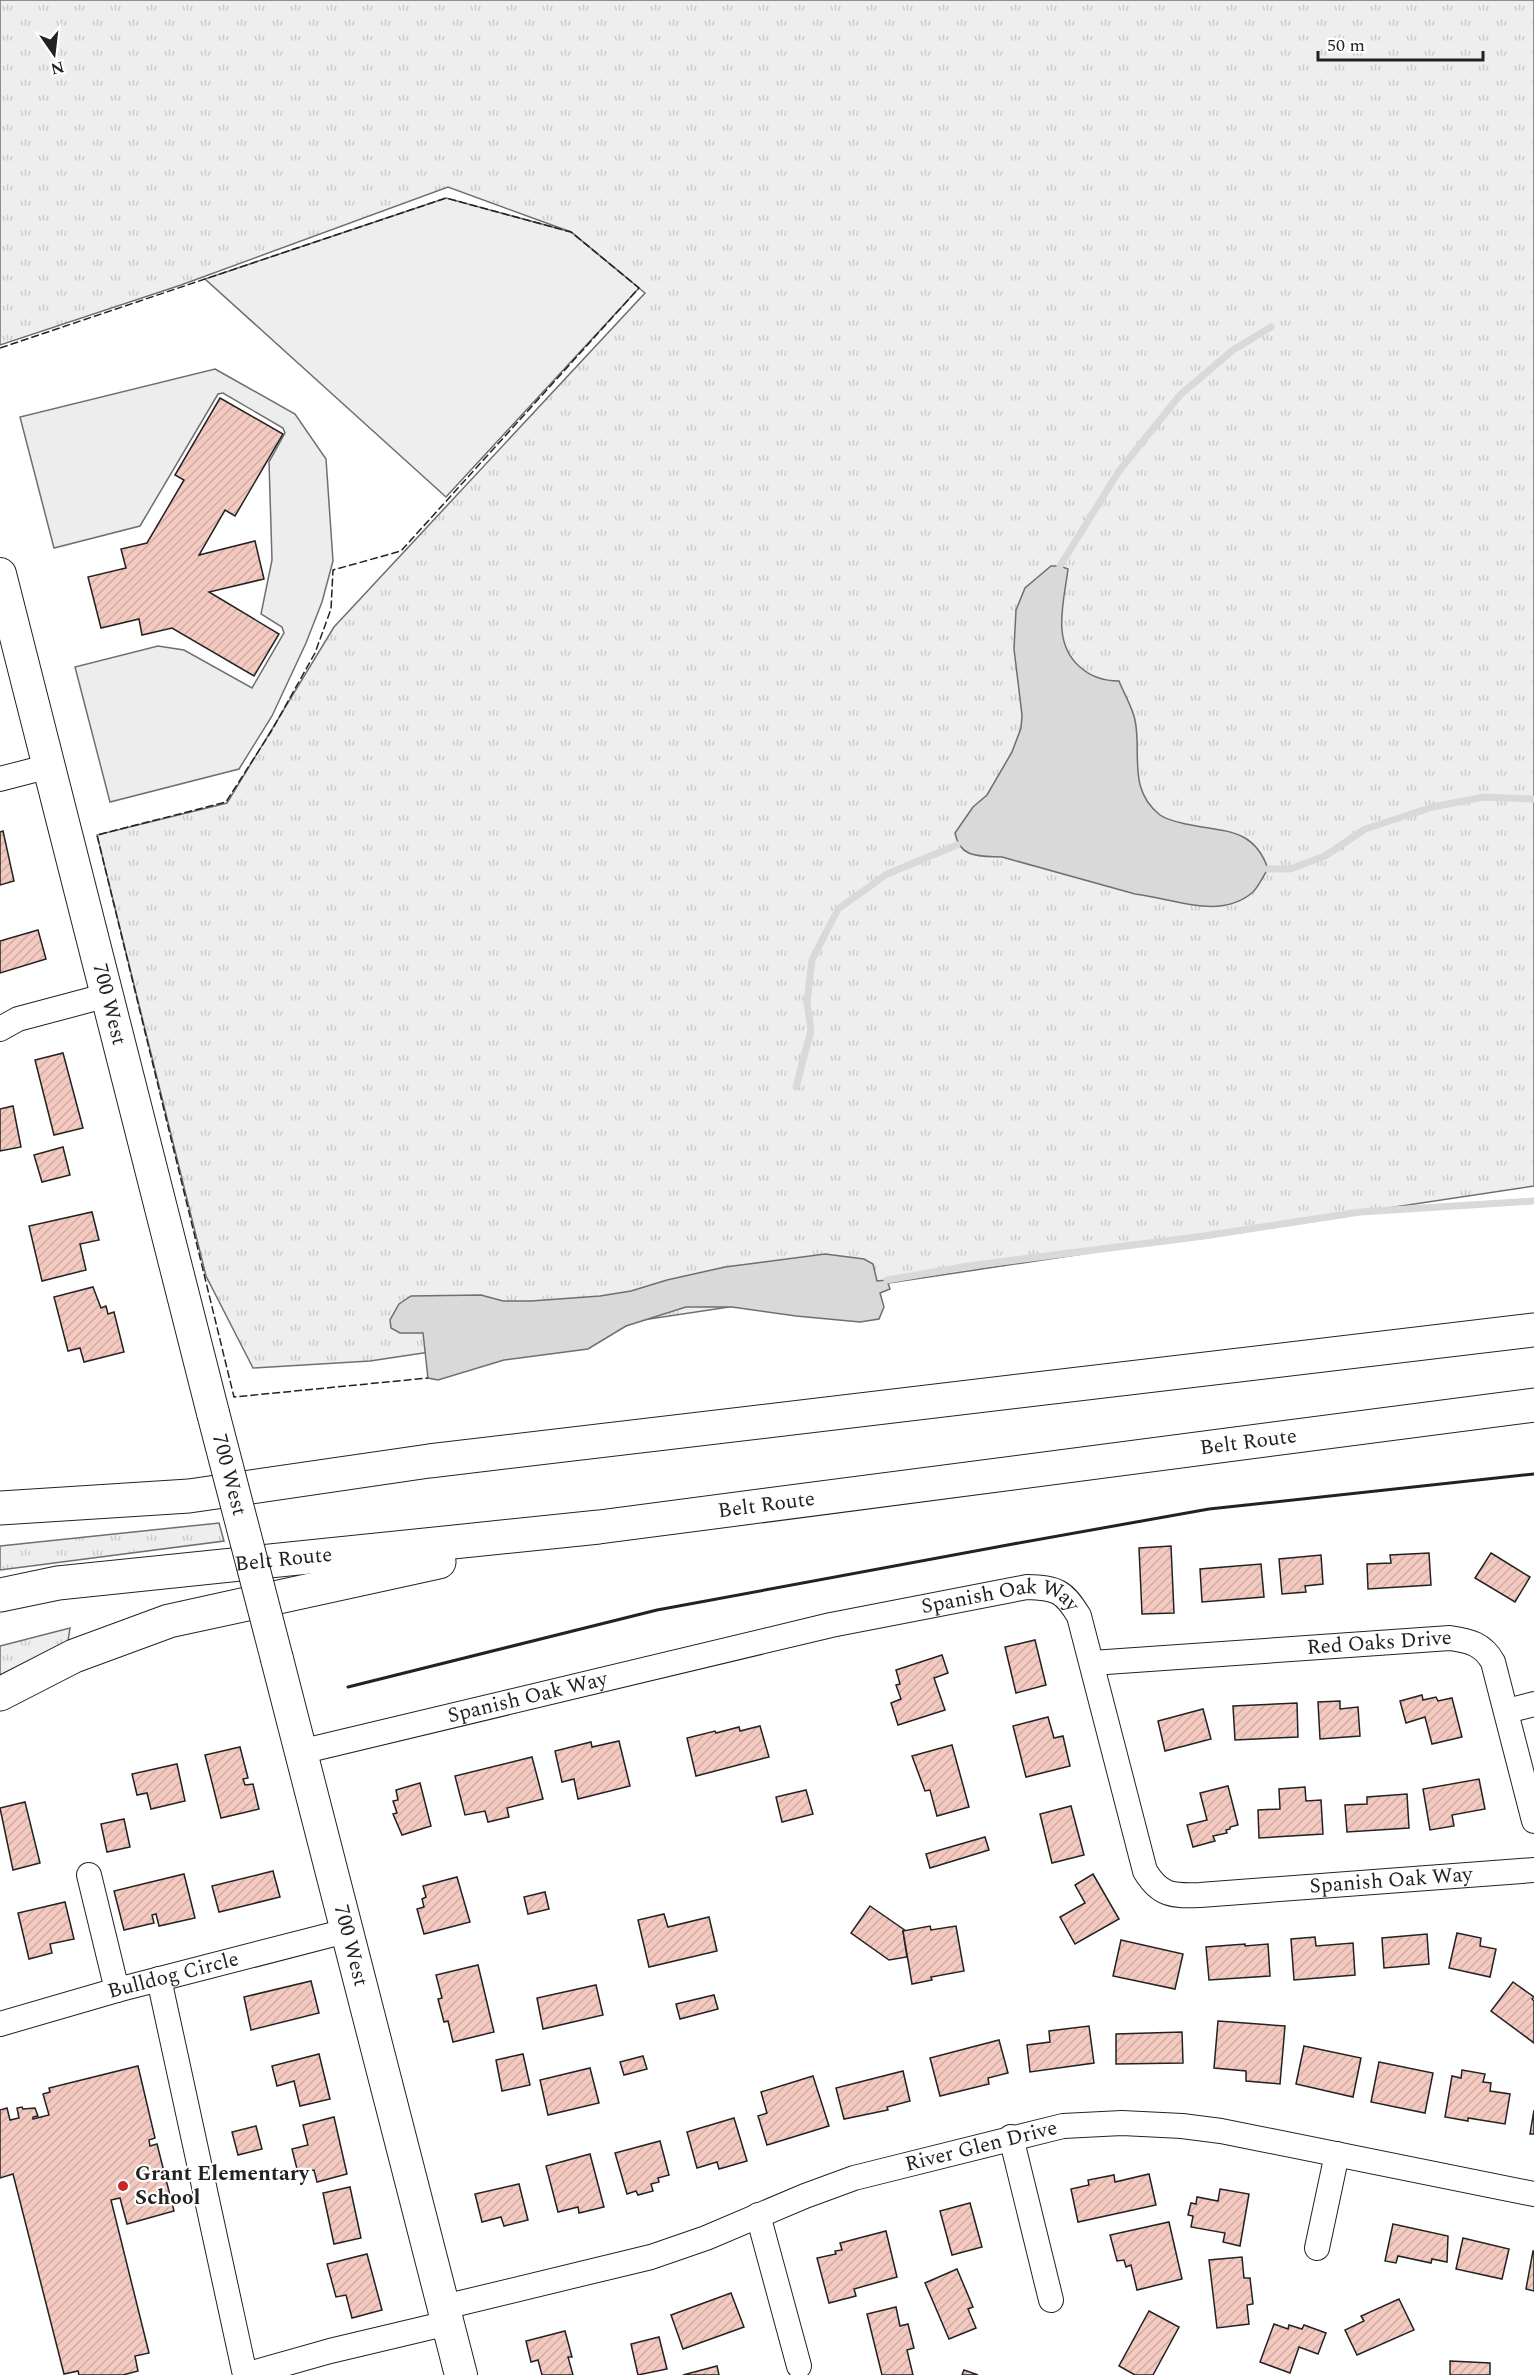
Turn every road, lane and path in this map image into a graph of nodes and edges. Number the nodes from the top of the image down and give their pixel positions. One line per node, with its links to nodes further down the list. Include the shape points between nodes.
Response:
1 (0, 574): 2 (main road, 700 West)
2 (50, 766): 3 (street); 4 (main road, 700 West)
3 (0, 779)
4 (108, 995): 5 (street, via 18,1019); 15 (main road, 700 West, bridge)
5 (0, 1029)
6 (1534, 1330): 8 (highway, via 429,1461 189,1496)
7 (1534, 1405): 9 (highway, Belt Route)
8 (0, 1508)
9 (599, 1527): 10 (highway, Belt Route, via 58,1583); 12 (highway, via 169,1621 75,1656)
10 (0, 1595)
11 (1092, 1663): 14 (street, Red Oaks Drive, via 1450,1638 1470,1641 1488,1653); 15 (street, Spanish Oak Way, via 1079,1616 1069,1599 1059,1591 1028,1587 831,1625); 17 (street, Spanish Oak Way, via 1145,1871 1153,1885 1166,1893 1200,1895)
12 (0, 1694)
13 (1534, 1704): 14 (street)
14 (1507, 1711): 16 (street, Red Oaks Drive)
15 (300, 1752): 19 (main road, 700 West)
16 (1534, 1821)
17 (1534, 1870)
18 (89, 1875): 21 (street)
19 (346, 1931): 20 (street, Bulldog Circle); 29 (main road, 700 West)
20 (159, 1979): 21 (street, Bulldog Circle); 31 (street)
21 (117, 1990): 22 (street, Bulldog Circle)
22 (0, 2025)
23 (1011, 2137): 24 (street, River Glen Drive, via 1063,2126 1182,2126); 26 (street, River Glen Drive, via 854,2178); 28 (street)
24 (1337, 2154): 25 (street, River Glen Drive); 27 (street)
25 (1534, 2194)
26 (758, 2215): 29 (street, River Glen Drive, via 651,2257); 30 (street)
27 (1317, 2248)
28 (1051, 2300)
29 (446, 2315): 31 (street, River Glen Drive); 32 (main road, 700 West)
30 (799, 2366)
31 (245, 2375)
32 (461, 2375)

